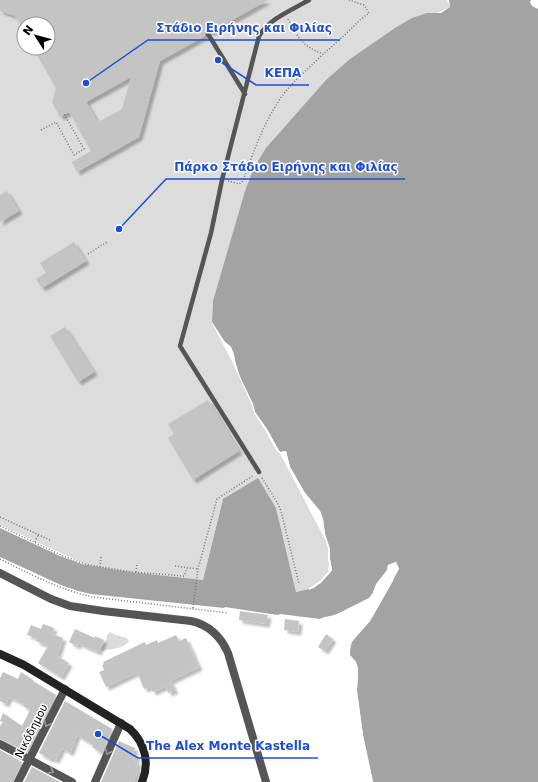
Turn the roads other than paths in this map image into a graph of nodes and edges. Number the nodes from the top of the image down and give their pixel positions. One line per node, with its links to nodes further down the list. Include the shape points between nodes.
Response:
1 (309, 0): 3 (lane, via 271,22 262,31)
2 (208, 34): 3 (lane)
3 (245, 94): 4 (lane, via 180,346)
4 (259, 472)
5 (0, 573): 15 (street, via 70,606 192,620 214,633 228,653)
6 (0, 654): 7 (main road)
7 (65, 689): 8 (main road); 10 (street, Νικόδημου, one-way to 10)
8 (121, 723): 13 (street, one-way to 13); 14 (main road, via 135,733 144,749 146,765)
9 (0, 744): 10 (street)
10 (29, 759): 11 (street, Νικόδημου); 12 (street, one-way to 12)
11 (18, 782)
12 (72, 782)
13 (95, 782)
14 (142, 782)
15 (266, 782)

